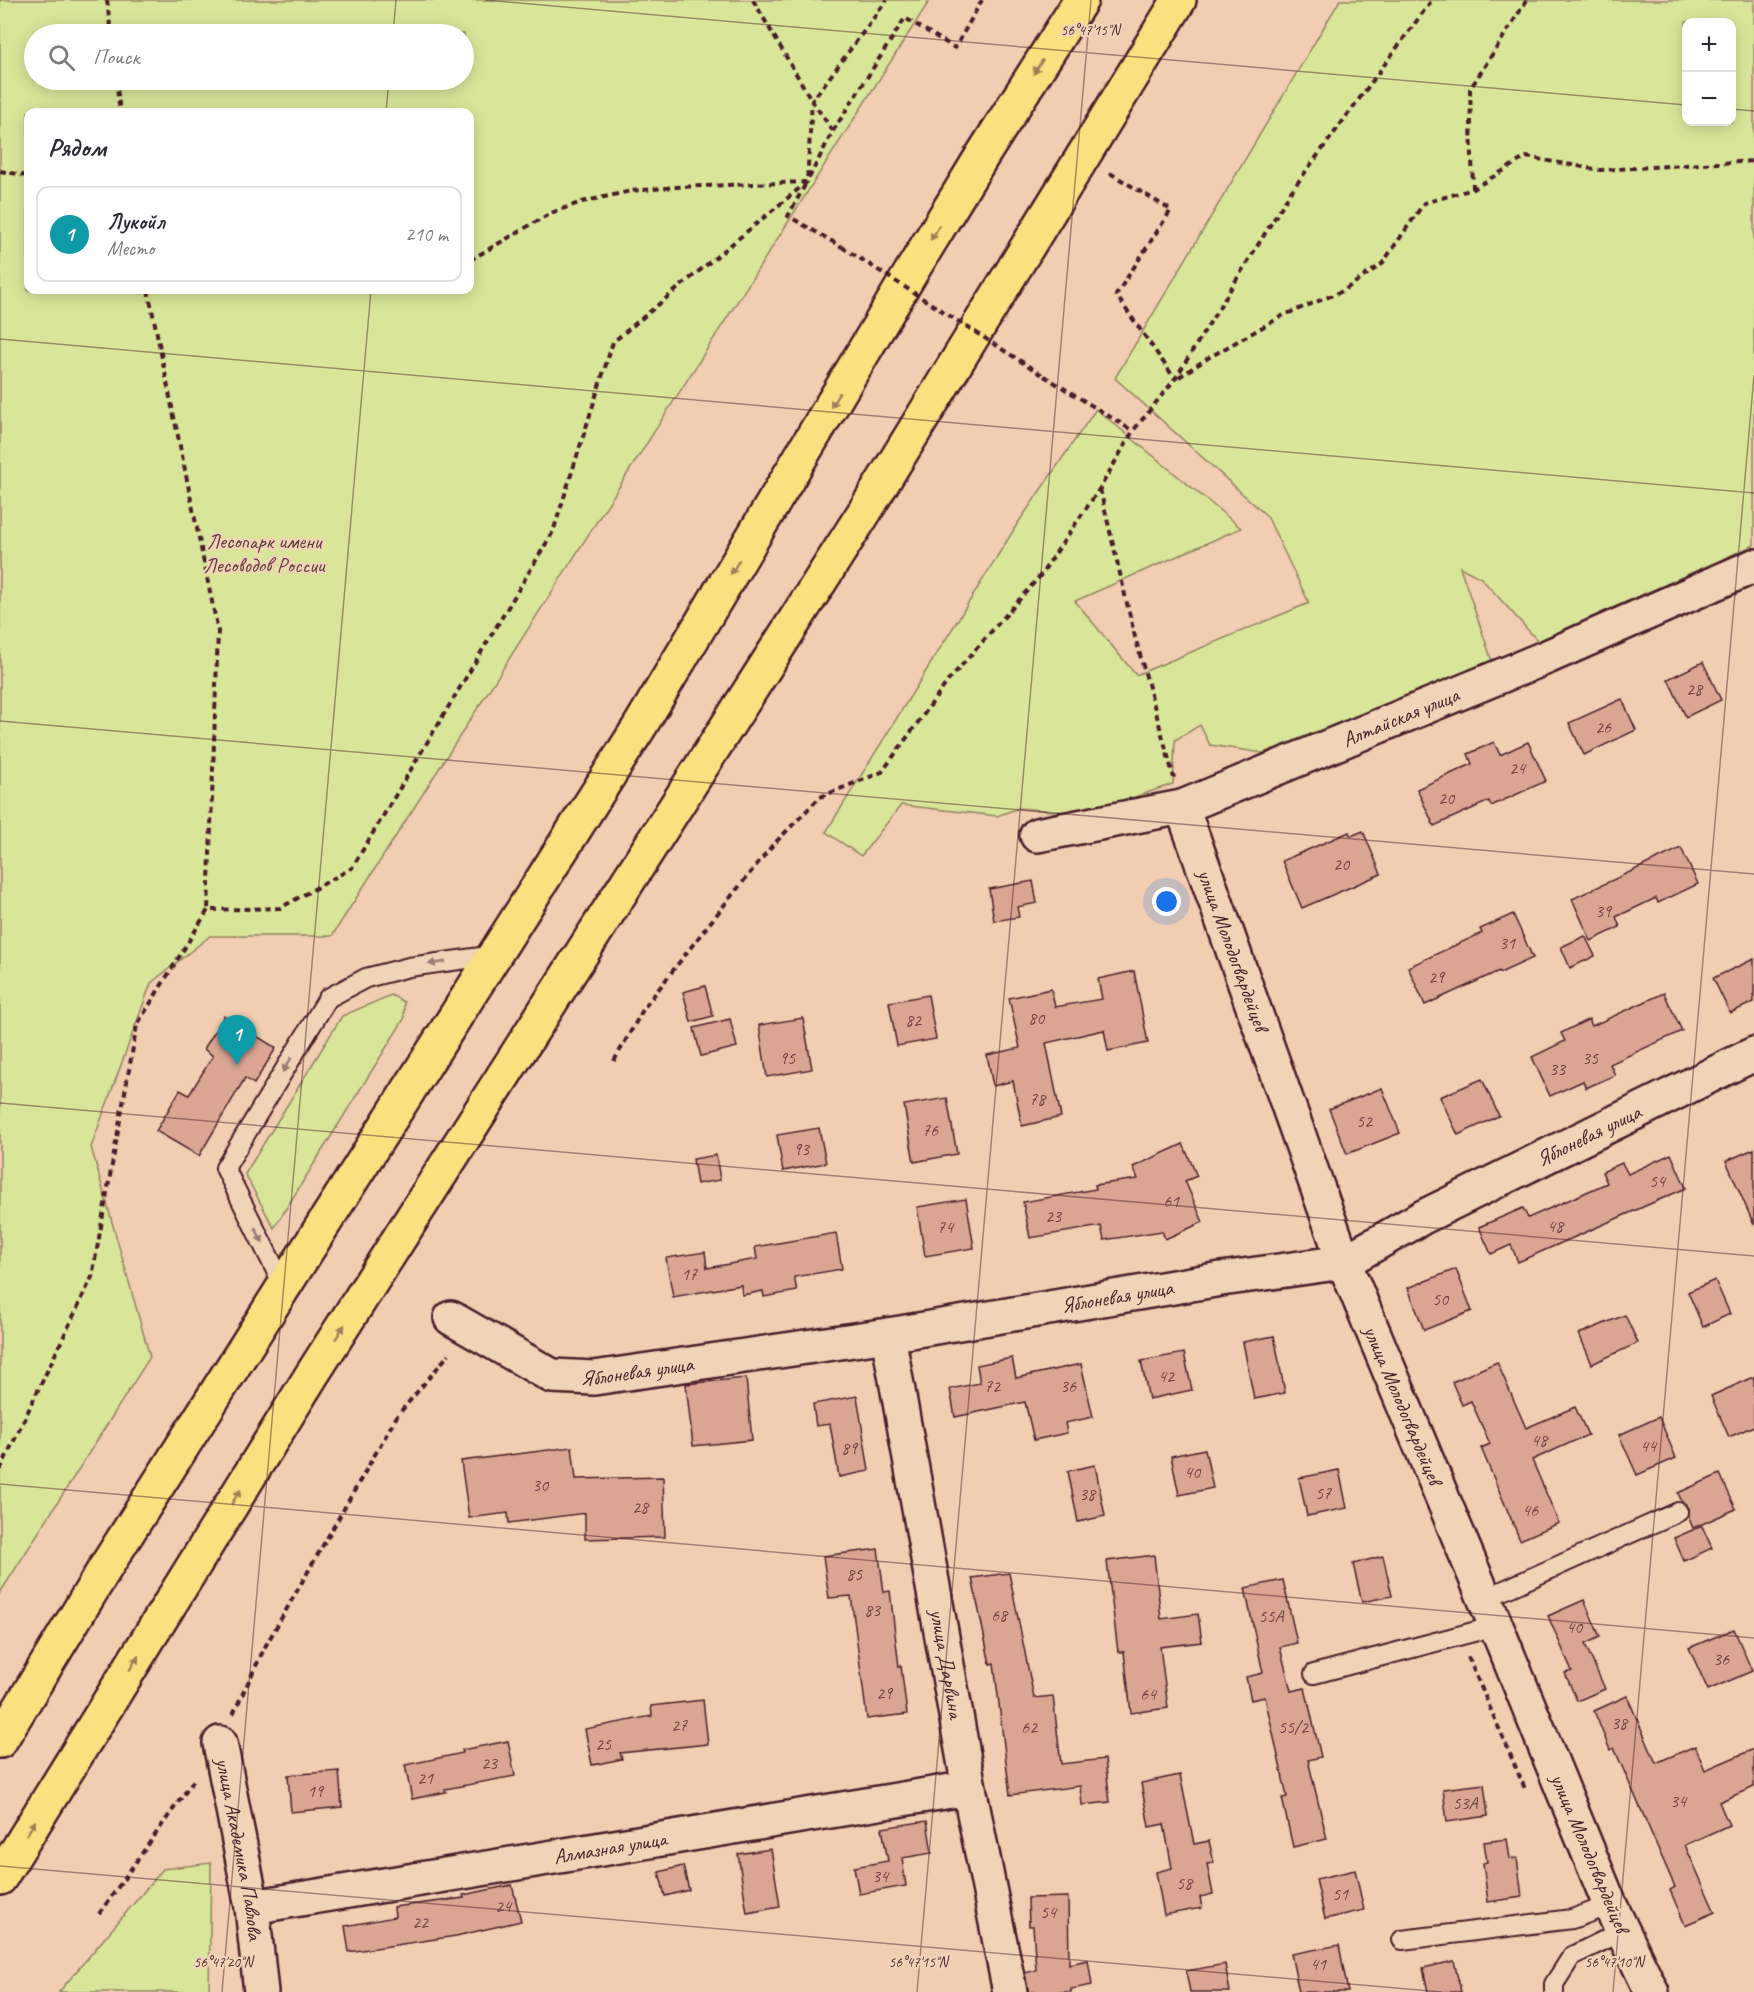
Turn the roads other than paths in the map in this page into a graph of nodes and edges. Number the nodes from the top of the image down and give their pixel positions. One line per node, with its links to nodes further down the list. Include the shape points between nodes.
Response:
1 (1081, 0): 6 (main road, one-way to 6, via 918,260 640,726)
2 (1179, 0): 18 (main road, one-way to 2, via 313,1373 859,521)
3 (1754, 566): 4 (street, Алтайская улица, via 1547,657)
4 (1182, 807): 5 (street, Алтайская улица); 8 (street, улица Молодогвардейцев)
5 (1037, 835)
6 (495, 955): 9 (main road); 9 (lane, one-way to 9, via 409,967 366,978 328,998 225,1168)
7 (1754, 1054): 8 (street, Яблоневая улица, via 1423,1217)
8 (1344, 1262): 11 (street, Яблоневая улица); 13 (street, улица Молодогвардейцев)
9 (284, 1287): 15 (main road)
10 (460, 1324): 11 (street, Яблоневая улица, via 552,1376 594,1378)
11 (888, 1335): 17 (street, улица Дарвина)
12 (1678, 1512): 13 (lane)
13 (1490, 1612): 14 (lane); 20 (street, улица Молодогвардейцев)
14 (1314, 1674)
15 (0, 1741)
16 (220, 1743): 19 (street, улица Академика Павлова)
17 (969, 1788): 19 (street, Алмазная улица); 23 (street, улица Дарвина)
18 (0, 1878)
19 (252, 1907): 22 (street, улица Академика Павлова)
20 (1616, 1918): 21 (lane, via 1572,1919); 24 (lane, via 1572,1956 1554,1984); 25 (street, улица Молодогвардейцев)
21 (1402, 1940)
22 (261, 1992)
23 (1010, 1992)
24 (1554, 1992)
25 (1652, 1992)

